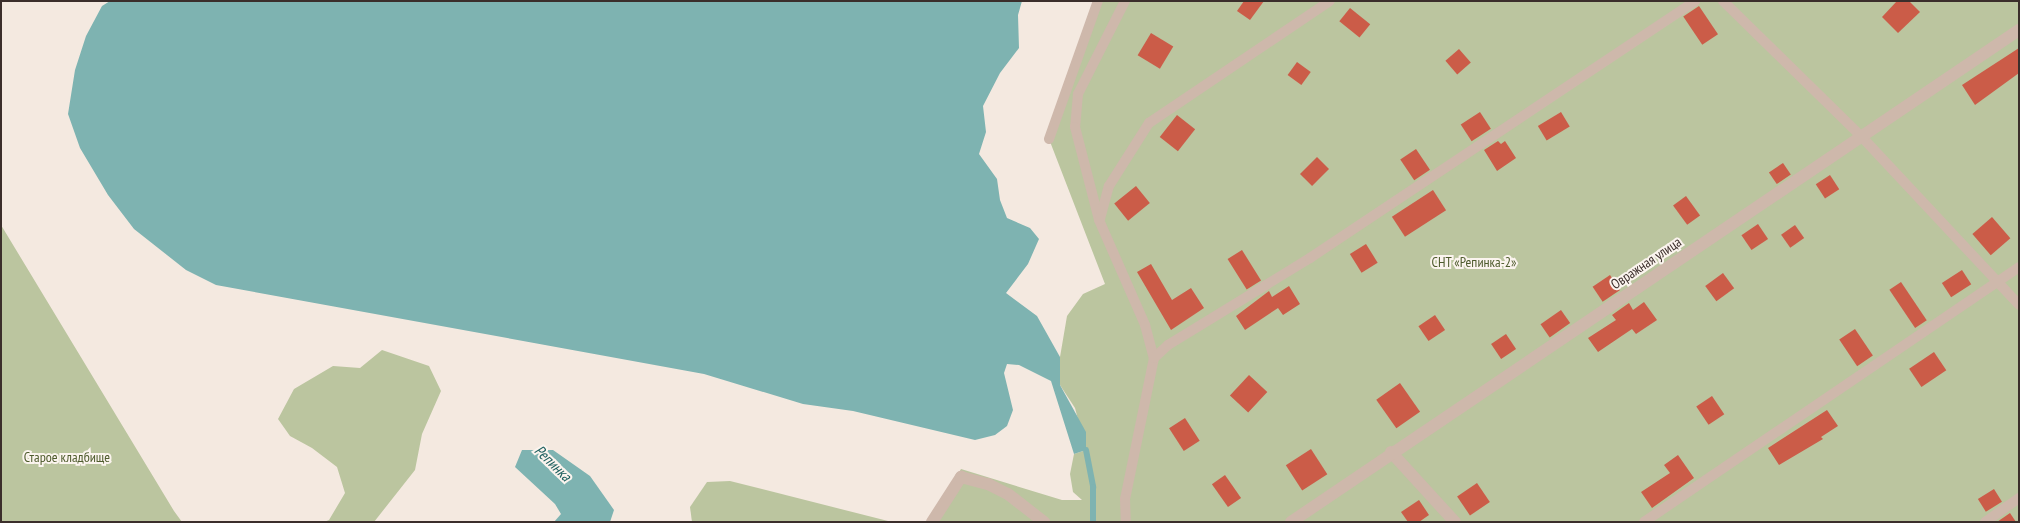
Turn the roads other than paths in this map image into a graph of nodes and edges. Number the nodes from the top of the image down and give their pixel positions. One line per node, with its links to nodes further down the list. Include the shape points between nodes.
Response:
1 (1098, 1): 8 (lane)
2 (1125, 1): 9 (lane, via 1078,94 1075,127)
3 (1330, 1): 9 (lane, via 1150,122 1109,186)
4 (1695, 1): 13 (lane, via 1319,253 1168,345)
5 (1723, 1): 7 (lane)
6 (2019, 30): 7 (street, Овражная улица)
7 (1861, 136): 11 (lane); 14 (street, Овражная улица)
8 (1049, 139)
9 (1099, 220): 13 (lane, via 1145,325)
10 (2019, 267): 11 (lane)
11 (1998, 281): 12 (lane); 21 (lane)
12 (2019, 304)
13 (1154, 358): 18 (lane, via 1125,499)
14 (1391, 452): 19 (street, Овражная улица); 20 (street)
15 (2019, 498): 22 (lane)
16 (932, 522): 17 (street, via 961,477 988,484 1008,494)
17 (1044, 522)
18 (1126, 522)
19 (1291, 522)
20 (1455, 522)
21 (1644, 522)
22 (1985, 522)

